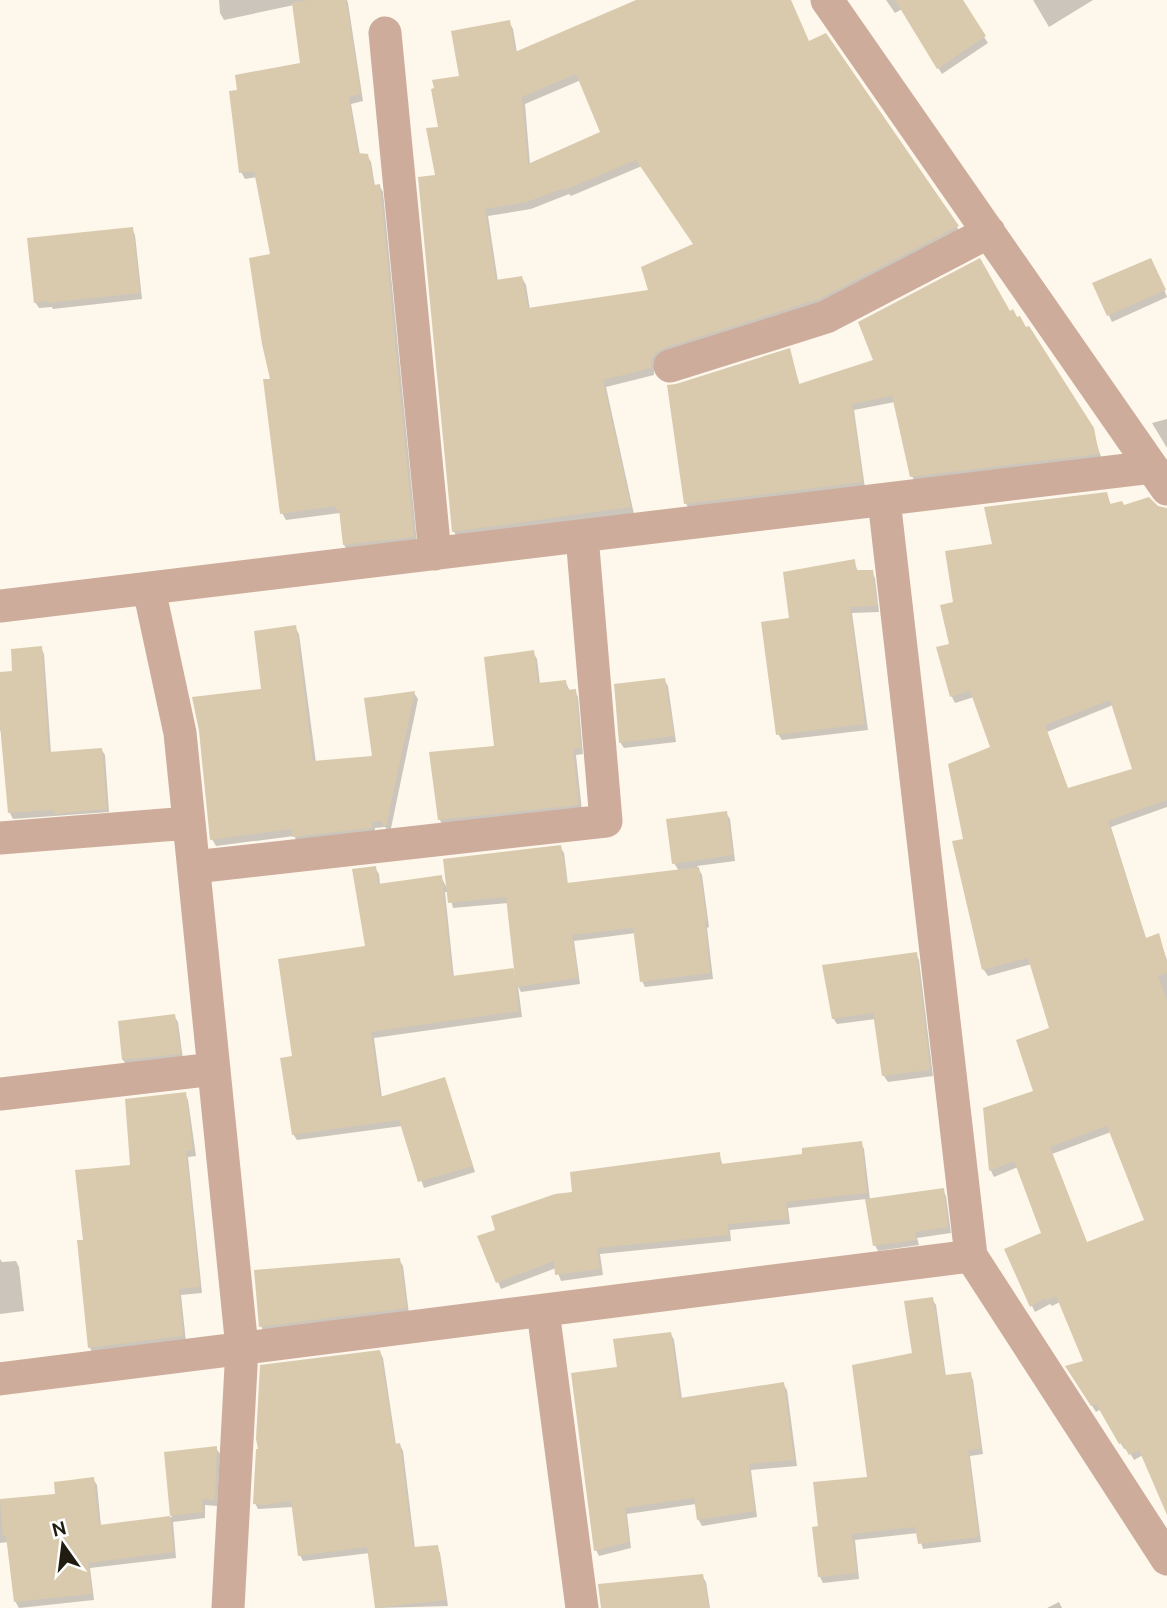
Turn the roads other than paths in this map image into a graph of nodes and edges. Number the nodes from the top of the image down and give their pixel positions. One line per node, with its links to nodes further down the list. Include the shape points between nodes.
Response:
1 (827, 0): 3 (street)
2 (384, 33): 8 (street)
3 (989, 232): 4 (street, via 827,317); 5 (street)
4 (670, 366)
5 (1160, 478): 6 (street)
6 (884, 500): 7 (street); 16 (street)
7 (582, 536): 8 (street); 13 (street, via 606,821)
8 (435, 554): 9 (street)
9 (149, 589): 10 (street); 11 (street, via 180,733)
10 (0, 607)
11 (189, 823): 12 (street); 13 (street)
12 (0, 838)
13 (194, 867): 14 (street)
14 (214, 1069): 15 (street); 18 (street)
15 (0, 1094)
16 (971, 1256): 17 (street); 20 (street)
17 (543, 1311): 18 (street); 22 (street)
18 (242, 1349): 19 (street); 21 (street)
19 (0, 1379)
20 (1167, 1559)
21 (229, 1608)
22 (583, 1608)

